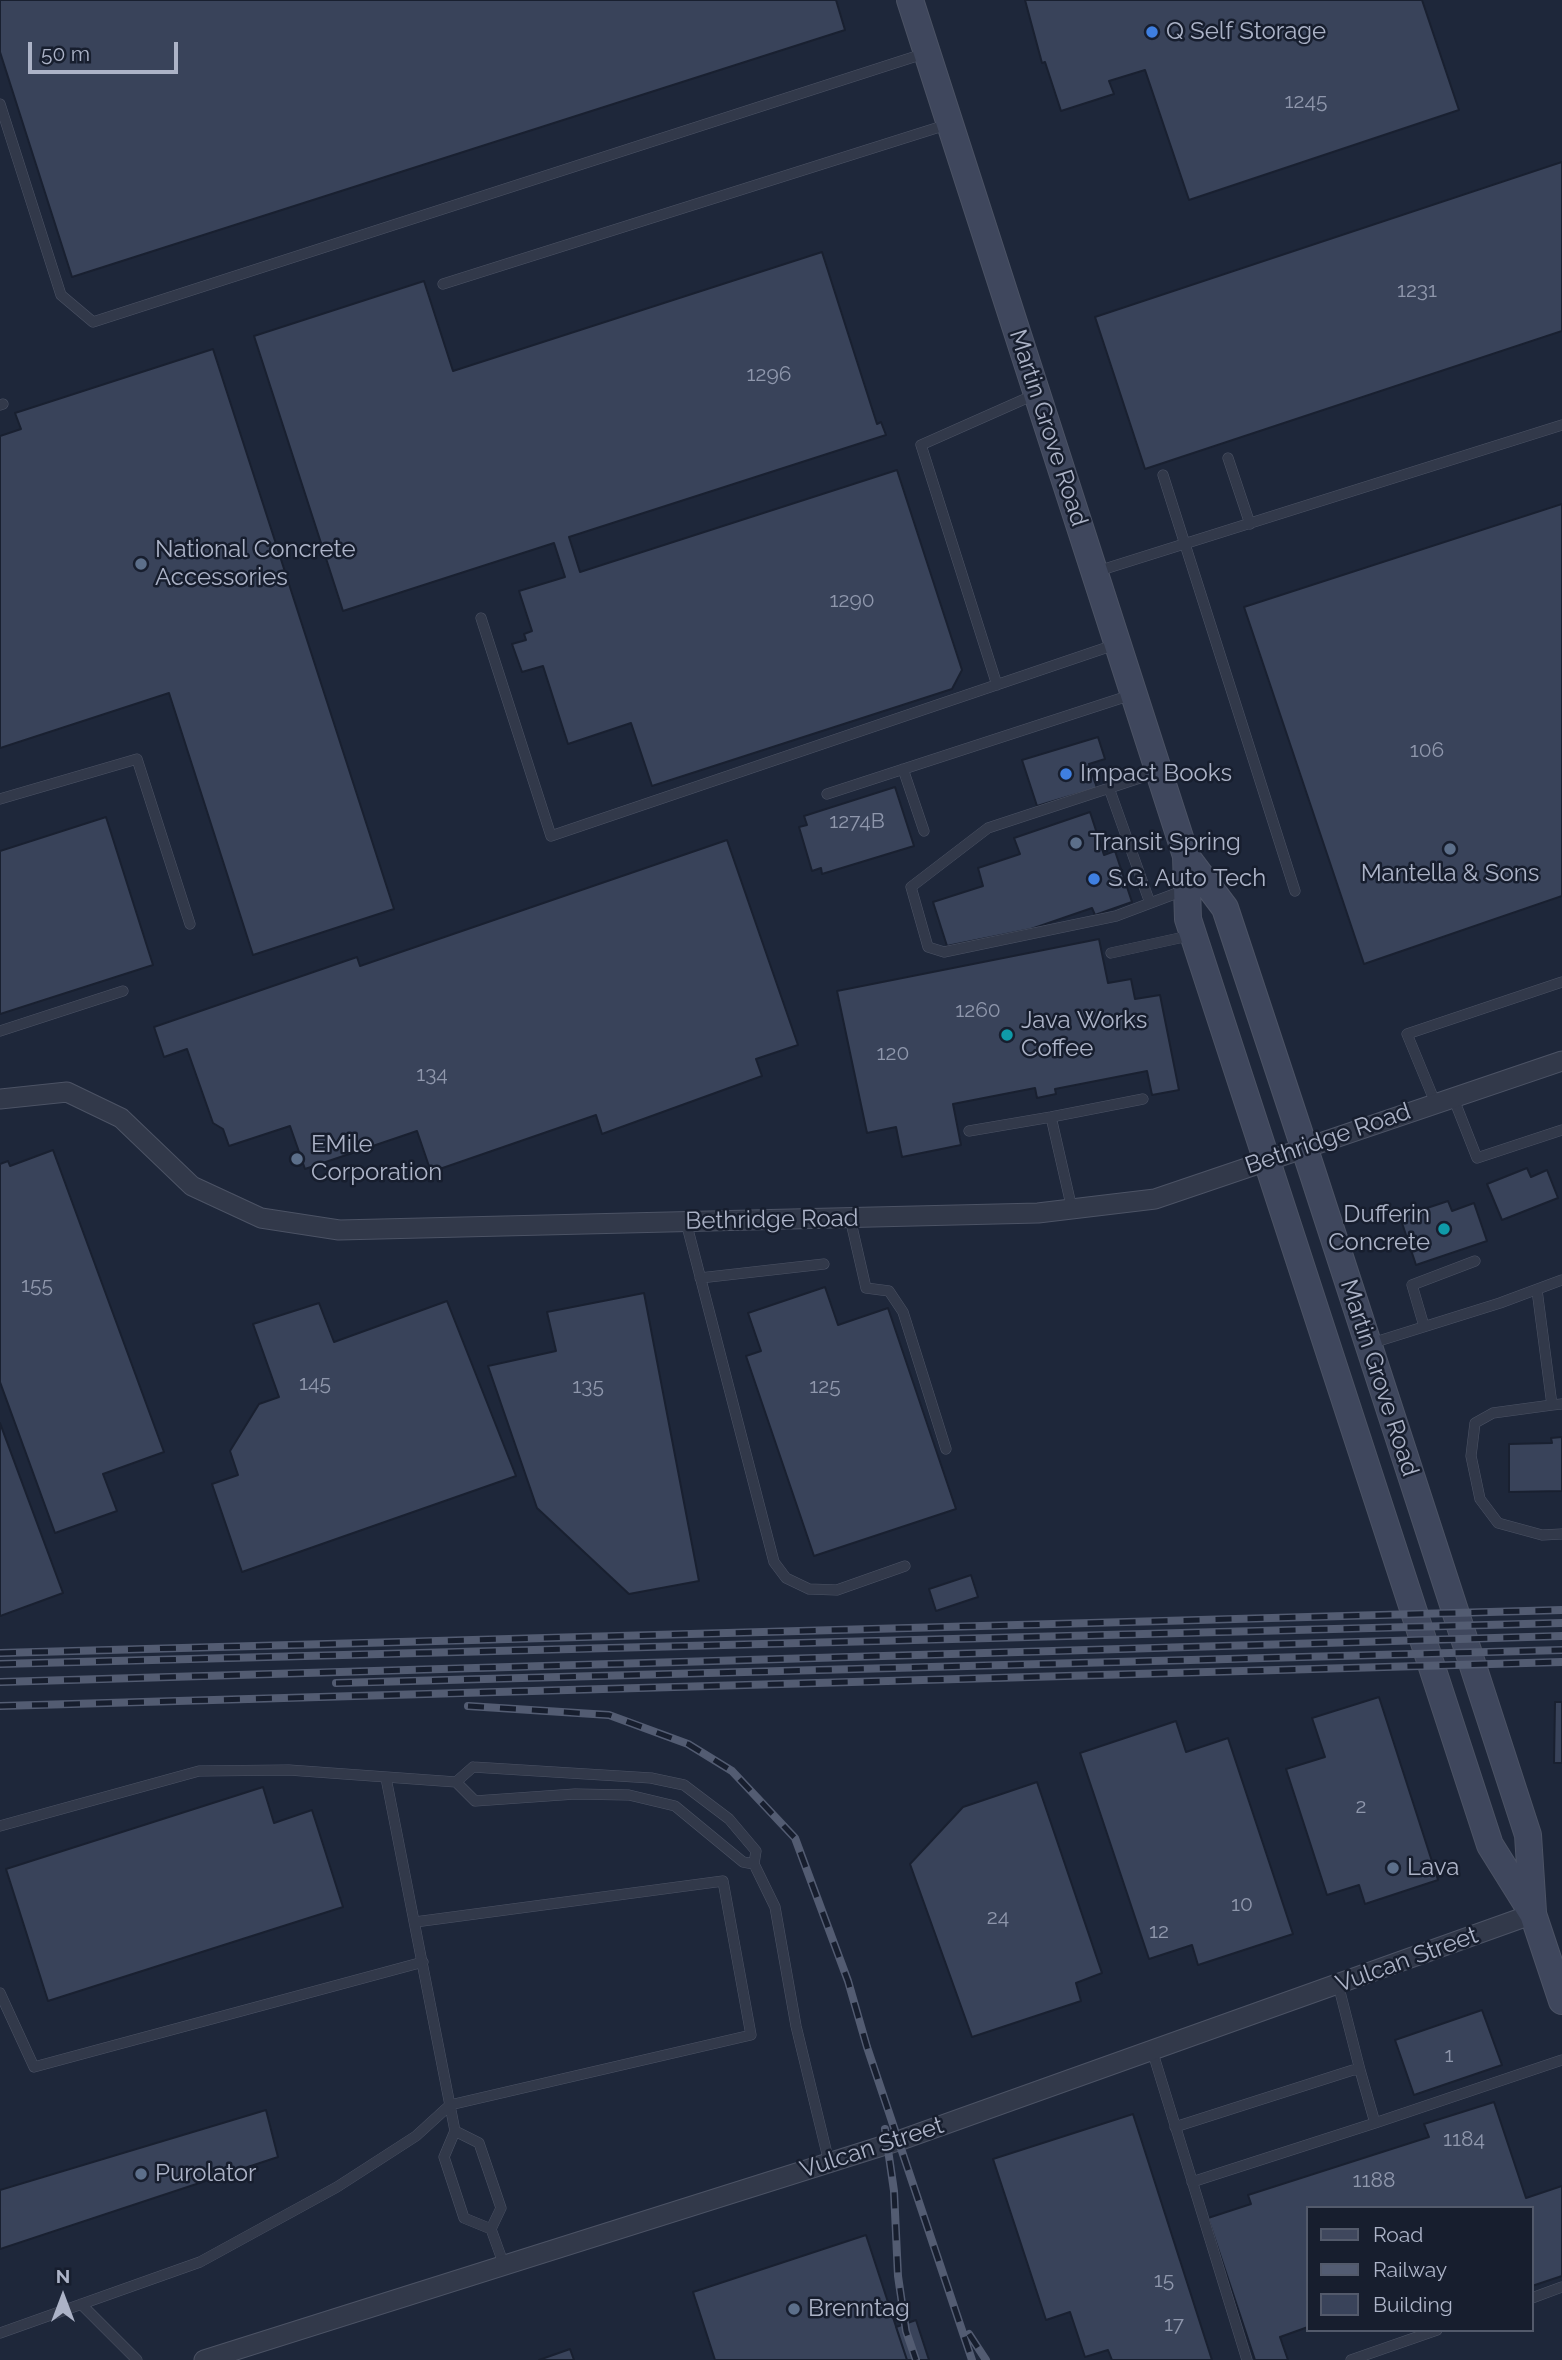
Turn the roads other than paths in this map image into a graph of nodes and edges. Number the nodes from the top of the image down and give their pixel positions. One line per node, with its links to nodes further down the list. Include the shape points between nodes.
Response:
1 (910, 0): 2 (main road, Martin Grove Road)
2 (927, 53): 3 (lane, via 93,322 61,295); 4 (main road, Martin Grove Road)
3 (0, 104)
4 (950, 124): 5 (lane); 6 (main road, Martin Grove Road)
5 (443, 284)
6 (1037, 393): 12 (main road, Martin Grove Road); 15 (lane, via 921,445)
7 (1562, 425): 10 (lane)
8 (1228, 458): 10 (lane)
9 (1163, 475): 11 (lane)
10 (1250, 524): 11 (lane)
11 (1185, 544): 12 (lane); 25 (lane)
12 (1095, 572): 14 (main road, Martin Grove Road)
13 (481, 618): 15 (lane, via 551,836)
14 (1118, 644): 15 (lane); 16 (main road, Martin Grove Road)
15 (997, 685)
16 (1134, 694): 17 (lane); 18 (main road, Martin Grove Road)
17 (903, 769): 20 (lane); 22 (lane)
18 (1158, 772): 19 (lane); 23 (main road, Martin Grove Road)
19 (1109, 788): 26 (lane); 26 (lane, via 988,828 911,887 928,947 944,952 1116,915)
20 (827, 794)
21 (0, 799): 27 (lane, via 137,759)
22 (924, 831)
23 (1186, 856): 24 (main road, Martin Grove Road); 40 (main road, Martin Grove Road, via 1224,908)
24 (1187, 890): 26 (lane); 28 (main road, Martin Grove Road)
25 (1295, 891)
26 (1150, 903)
27 (190, 924)
28 (1193, 935): 29 (lane); 41 (main road, Martin Grove Road)
29 (1111, 953)
30 (1562, 982): 36 (lane, via 1407,1034)
31 (123, 992): 32 (lane)
32 (0, 1031)
33 (1562, 1061): 36 (street, Bethridge Road)
34 (0, 1099): 44 (street, Bethridge Road, via 67,1092 121,1118 192,1186 261,1218 339,1230)
35 (1143, 1099): 37 (lane)
36 (1444, 1100): 38 (lane, via 1477,1158); 40 (street, Bethridge Road)
37 (1051, 1117): 39 (lane); 42 (lane)
38 (1562, 1129)
39 (969, 1131)
40 (1304, 1147): 41 (street, Bethridge Road); 51 (main road, Martin Grove Road)
41 (1269, 1159): 42 (street, Bethridge Road, via 1155,1199); 60 (main road, Martin Grove Road, via 1490,1845)
42 (1072, 1209): 43 (street, Bethridge Road)
43 (850, 1218): 44 (street, Bethridge Road); 53 (lane, via 866,1288 889,1291 903,1312)
44 (686, 1222): 47 (lane)
45 (1475, 1261): 50 (lane, via 1412,1285)
46 (824, 1264): 47 (lane)
47 (700, 1278): 55 (lane, via 774,1562 786,1578 809,1589 836,1590)
48 (1562, 1280): 49 (lane)
49 (1537, 1290): 50 (lane); 52 (lane)
50 (1424, 1326): 51 (lane)
51 (1368, 1344): 60 (main road, Martin Grove Road, via 1528,1835)
52 (1557, 1405): 54 (lane, via 1493,1413 1475,1423 1471,1456 1480,1499 1498,1523 1542,1535)
53 (946, 1449)
54 (1562, 1534)
55 (905, 1566)
56 (386, 1779): 57 (lane); 58 (lane, via 289,1770 199,1771); 61 (lane)
57 (456, 1782): 59 (lane, via 475,1801 629,1795 675,1806 743,1862); 59 (lane, via 473,1767 651,1778 684,1785 729,1819 756,1852)
58 (0, 1826)
59 (754, 1864): 73 (lane, via 775,1907 796,2026)
60 (1533, 1914): 63 (street, Vulcan Street); 65 (main road, Martin Grove Road)
61 (415, 1922): 62 (lane); 69 (lane, via 723,1881 751,2035)
62 (423, 1962): 64 (lane, via 34,2067); 69 (lane)
63 (1338, 1984): 66 (street, Vulcan Street); 68 (lane)
64 (0, 1993)
65 (1562, 2001)
66 (1152, 2050): 71 (lane); 73 (street, Vulcan Street)
67 (1562, 2060): 70 (lane)
68 (1360, 2070): 70 (lane); 71 (lane)
69 (450, 2105): 72 (lane); 79 (lane, via 416,2136 337,2187 211,2255)
70 (1375, 2123): 74 (lane)
71 (1175, 2127): 74 (lane)
72 (455, 2131): 75 (lane, via 479,2143 501,2208); 75 (lane, via 444,2157 464,2218)
73 (830, 2162): 76 (street, Vulcan Street)
74 (1192, 2182): 84 (lane)
75 (491, 2229): 76 (lane)
76 (504, 2265): 83 (street, Vulcan Street)
77 (1562, 2287): 78 (lane)
78 (1534, 2297)
79 (81, 2304): 81 (lane); 82 (lane)
80 (1431, 2332): 85 (lane)
81 (0, 2333)
82 (137, 2360)
83 (204, 2360)
84 (1247, 2360)
85 (1351, 2360)

